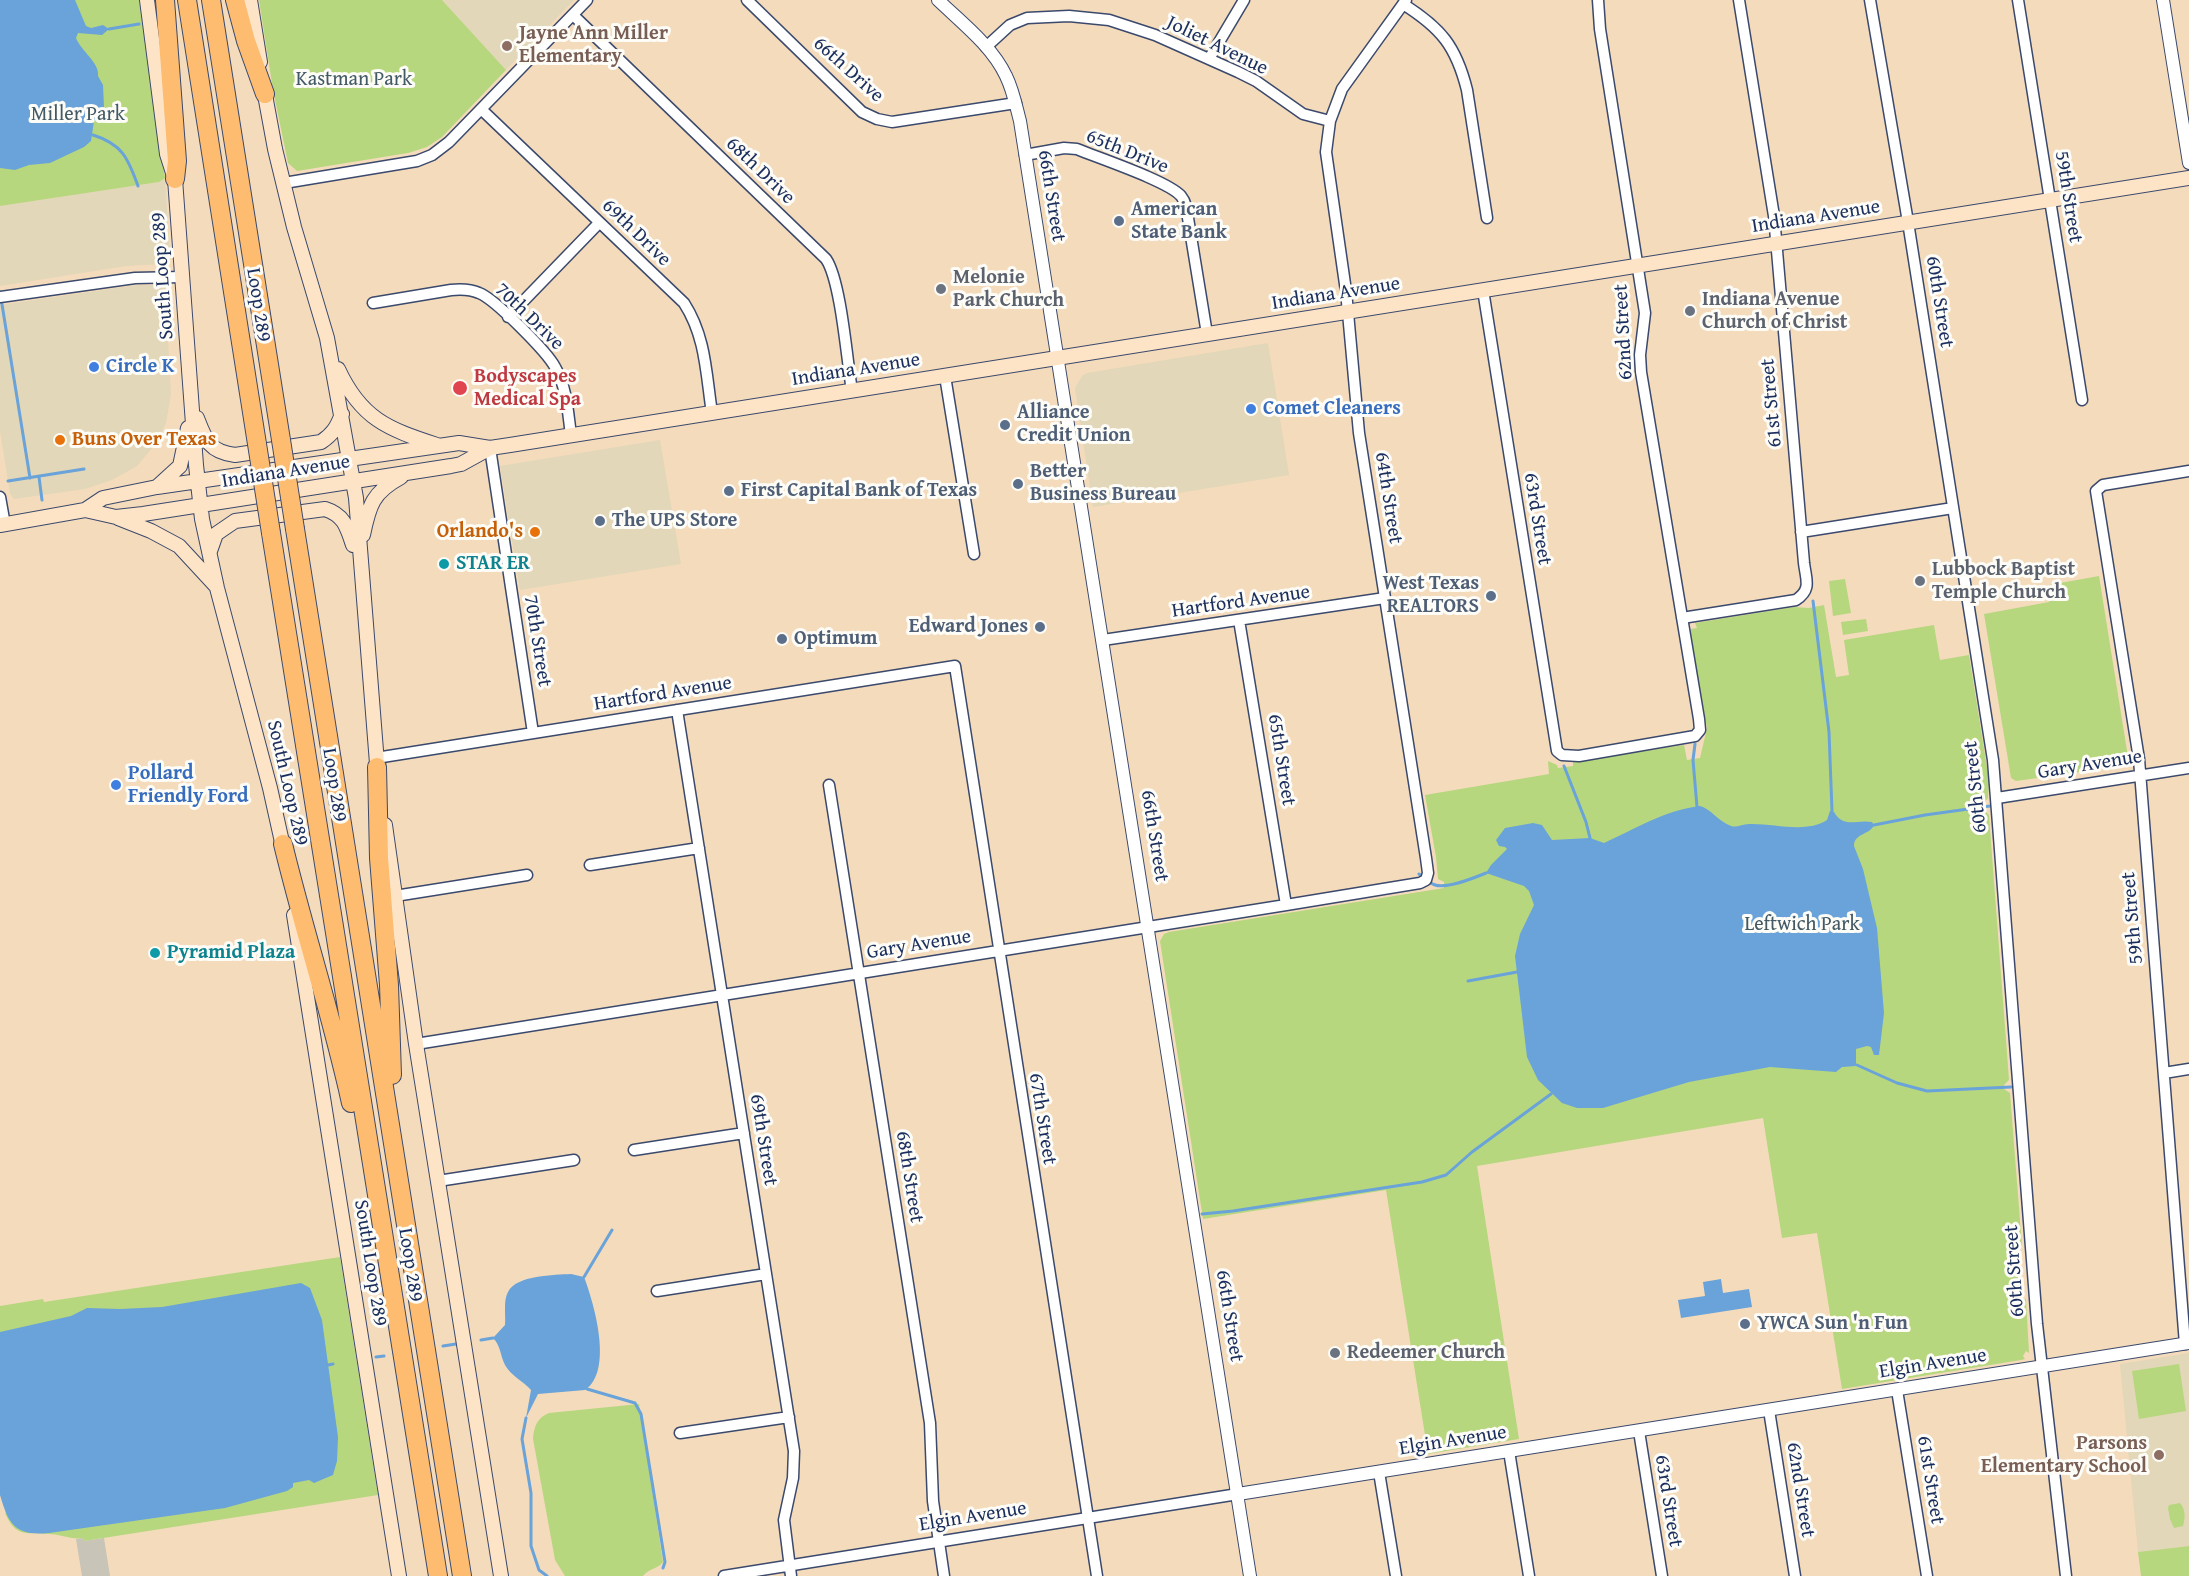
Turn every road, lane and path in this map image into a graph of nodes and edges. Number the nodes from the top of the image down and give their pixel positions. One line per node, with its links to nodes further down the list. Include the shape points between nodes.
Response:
1 (147, 0): 27 (main road, South Loop 289, via 167,154)
2 (165, 0): 27 (highway, via 177,161)
3 (187, 0): 104 (highway, Loop 289, bridge)
4 (211, 0): 98 (highway, Loop 289, bridge)
5 (235, 0): 20 (highway)
6 (250, 0): 20 (main road)
7 (587, 0): 17 (street)
8 (747, 0): 21 (street, 66th Drive, via 862,112 877,119 892,122)
9 (938, 0): 18 (street, 66th Street)
10 (1244, 0): 19 (street)
11 (1598, 0): 34 (street, 62nd Street)
12 (1739, 0): 33 (street, 61st Street)
13 (1870, 0): 31 (street, 60th Street)
14 (2018, 0): 29 (street, 59th Street)
15 (2163, 0): 25 (street)
16 (1405, 2): 23 (street, 64th Street, via 1342,89); 30 (street, via 1443,37 1462,72)
17 (573, 15): 22 (street); 45 (street, 68th Drive, via 826,259 837,292)
18 (986, 47): 19 (street, Joliet Avenue, via 1018,21 1069,16 1130,26); 21 (street, 66th Street, via 1006,76)
19 (1209, 59): 23 (street, Joliet Avenue, via 1256,81 1303,114)
20 (265, 94): 28 (main road)
21 (1016, 103): 24 (street, 66th Street)
22 (481, 110): 28 (street, via 440,149 424,158); 32 (street, 69th Drive)
23 (1330, 121): 39 (street, 64th Street, via 1326,152)
24 (1025, 155): 41 (street, 65th Drive, via 1077,149 1185,192); 43 (street, 66th Street)
25 (2189, 163)
26 (2189, 178): 29 (main road, Indiana Avenue)
27 (175, 179): 35 (main road, South Loop 289)
28 (284, 183): 42 (main road)
29 (2050, 200): 31 (main road, Indiana Avenue); 46 (street, 59th Street)
30 (1486, 218)
31 (1908, 222): 33 (main road, Indiana Avenue); 61 (street, 60th Street)
32 (599, 223): 40 (street); 48 (street, 69th Drive, via 692,315 702,342)
33 (1776, 244): 34 (main road, Indiana Avenue); 65 (street, 61st Street)
34 (1638, 266): 36 (main road, Indiana Avenue); 71 (street, 62nd Street, via 1645,313 1641,372)
35 (182, 277): 37 (street, via 135,278); 47 (main road, South Loop 289)
36 (1483, 290): 39 (main road, Indiana Avenue); 77 (street, 63rd Street, via 1557,751 1579,756)
37 (0, 297)
38 (373, 303): 40 (street, 70th Drive, via 464,289 480,293)
39 (1348, 312): 41 (main road, Indiana Avenue); 70 (street, 64th Street, via 1359,432)
40 (508, 317): 50 (street, 70th Drive, via 556,368)
41 (1207, 334): 43 (main road, Indiana Avenue)
42 (327, 338): 49 (main road); 51 (main road, via 346,388 362,408 394,431)
43 (1058, 358): 44 (main road, Indiana Avenue); 73 (street, 66th Street)
44 (945, 376): 45 (main road, Indiana Avenue); 67 (street)
45 (852, 391): 48 (main road, Indiana Avenue)
46 (2082, 400)
47 (192, 408): 49 (main road, via 214,449 235,455 321,442 338,427); 56 (main road, South Loop 289); 58 (main road, via 180,466)
48 (712, 413): 50 (main road, Indiana Avenue)
49 (342, 414): 53 (main road)
50 (571, 435): 52 (main road, Indiana Avenue)
51 (439, 446): 52 (main road, Indiana Avenue, via 459,443); 53 (main road, Indiana Avenue)
52 (490, 448): 55 (main road, Indiana Avenue, via 461,464); 76 (street, 70th Street)
53 (350, 460): 56 (main road, Indiana Avenue); 57 (main road)
54 (2189, 471): 80 (street, 59th Street, via 2103,485 2097,491)
55 (405, 474): 57 (main road, Indiana Avenue); 68 (main road, via 370,502)
56 (198, 482): 58 (main road, Indiana Avenue); 60 (main road, South Loop 289)
57 (353, 482): 60 (main road, Indiana Avenue); 68 (main road)
58 (157, 487): 62 (main road, Indiana Avenue, via 103,498)
59 (0, 497): 64 (street)
60 (200, 505): 63 (main road, Indiana Avenue); 66 (main road, South Loop 289)
61 (1953, 508): 65 (street); 82 (street, 60th Street)
62 (85, 510): 63 (main road, Indiana Avenue); 64 (main road, Indiana Avenue)
63 (116, 517): 69 (main road, via 179,546)
64 (2, 525)
65 (1801, 532): 71 (street, 61st Street, via 1807,586 1796,600)
66 (209, 553): 68 (main road, via 216,534 234,521 325,508 344,520); 69 (main road, South Loop 289)
67 (974, 554)
68 (359, 564): 78 (main road)
69 (217, 588): 83 (main road, South Loop 289)
70 (1385, 598): 72 (street, Hartford Avenue); 87 (street, 64th Street, via 1426,858)
71 (1682, 618): 77 (street, 62nd Street)
72 (1239, 620): 73 (street, Hartford Avenue); 89 (street, 65th Street)
73 (1103, 640): 90 (street, 66th Street)
74 (955, 666): 75 (street, Hartford Avenue); 91 (street, 67th Street)
75 (677, 710): 76 (street, Hartford Avenue); 84 (street, 69th Street)
76 (533, 733): 78 (street, Hartford Avenue)
77 (1698, 733)
78 (377, 762): 88 (main road); 98 (highway)
79 (2189, 768): 80 (street, Gary Avenue)
80 (2140, 776): 82 (street, Gary Avenue); 96 (street, 59th Street)
81 (829, 785): 92 (street, 68th Street)
82 (1997, 798): 106 (street, 60th Street)
83 (282, 844): 104 (highway, via 330,1014); 118 (main road, South Loop 289)
84 (699, 848): 85 (street); 93 (street, 69th Street)
85 (590, 865)
86 (527, 875): 88 (street)
87 (1426, 880): 89 (street, Gary Avenue)
88 (395, 897): 94 (main road)
89 (1286, 906): 90 (street, Gary Avenue)
90 (1148, 927): 91 (street, Gary Avenue); 114 (street, 66th Street)
91 (998, 951): 92 (street, Gary Avenue); 115 (street, 67th Street)
92 (858, 972): 93 (street, Gary Avenue); 116 (street, 68th Street, via 930,1423)
93 (722, 994): 94 (street, Gary Avenue); 97 (street, 69th Street)
94 (416, 1044): 101 (main road)
95 (2189, 1069): 96 (street)
96 (2164, 1073): 105 (street, 59th Street)
97 (744, 1133): 99 (street); 102 (street, 69th Street)
98 (394, 1148): 120 (highway, Loop 289)
99 (634, 1150)
100 (574, 1160): 101 (street)
101 (438, 1181): 121 (main road)
102 (766, 1274): 103 (street); 109 (street, 69th Street)
103 (657, 1291)
104 (397, 1322): 119 (highway, Loop 289)
105 (2187, 1344): 106 (street, Elgin Avenue)
106 (2041, 1367): 107 (street, Elgin Avenue); 131 (street, 60th Street)
107 (1897, 1390): 108 (street, Elgin Avenue); 130 (street, 61st Street)
108 (1769, 1410): 110 (street, Elgin Avenue); 129 (street, 62nd Street)
109 (789, 1417): 111 (street); 117 (street, 69th Street, via 795,1459 784,1520)
110 (1639, 1431): 112 (street, Elgin Avenue); 128 (street, 63rd Street)
111 (680, 1433)
112 (1509, 1451): 113 (street, Elgin Avenue); 127 (street)
113 (1379, 1472): 114 (street, Elgin Avenue); 126 (street)
114 (1238, 1494): 115 (street, Elgin Avenue); 125 (street, 66th Street)
115 (1087, 1519): 116 (street, Elgin Avenue); 124 (street, 67th Street)
116 (939, 1542): 117 (street, Elgin Avenue); 123 (street, 68th Street)
117 (790, 1571): 122 (street, Elgin Avenue)
118 (399, 1576)
119 (438, 1576)
120 (462, 1576)
121 (501, 1576)
122 (724, 1576)
123 (944, 1576)
124 (1096, 1576)
125 (1250, 1576)
126 (1396, 1576)
127 (1529, 1576)
128 (1662, 1576)
129 (1795, 1576)
130 (1926, 1576)
131 (2066, 1576)

